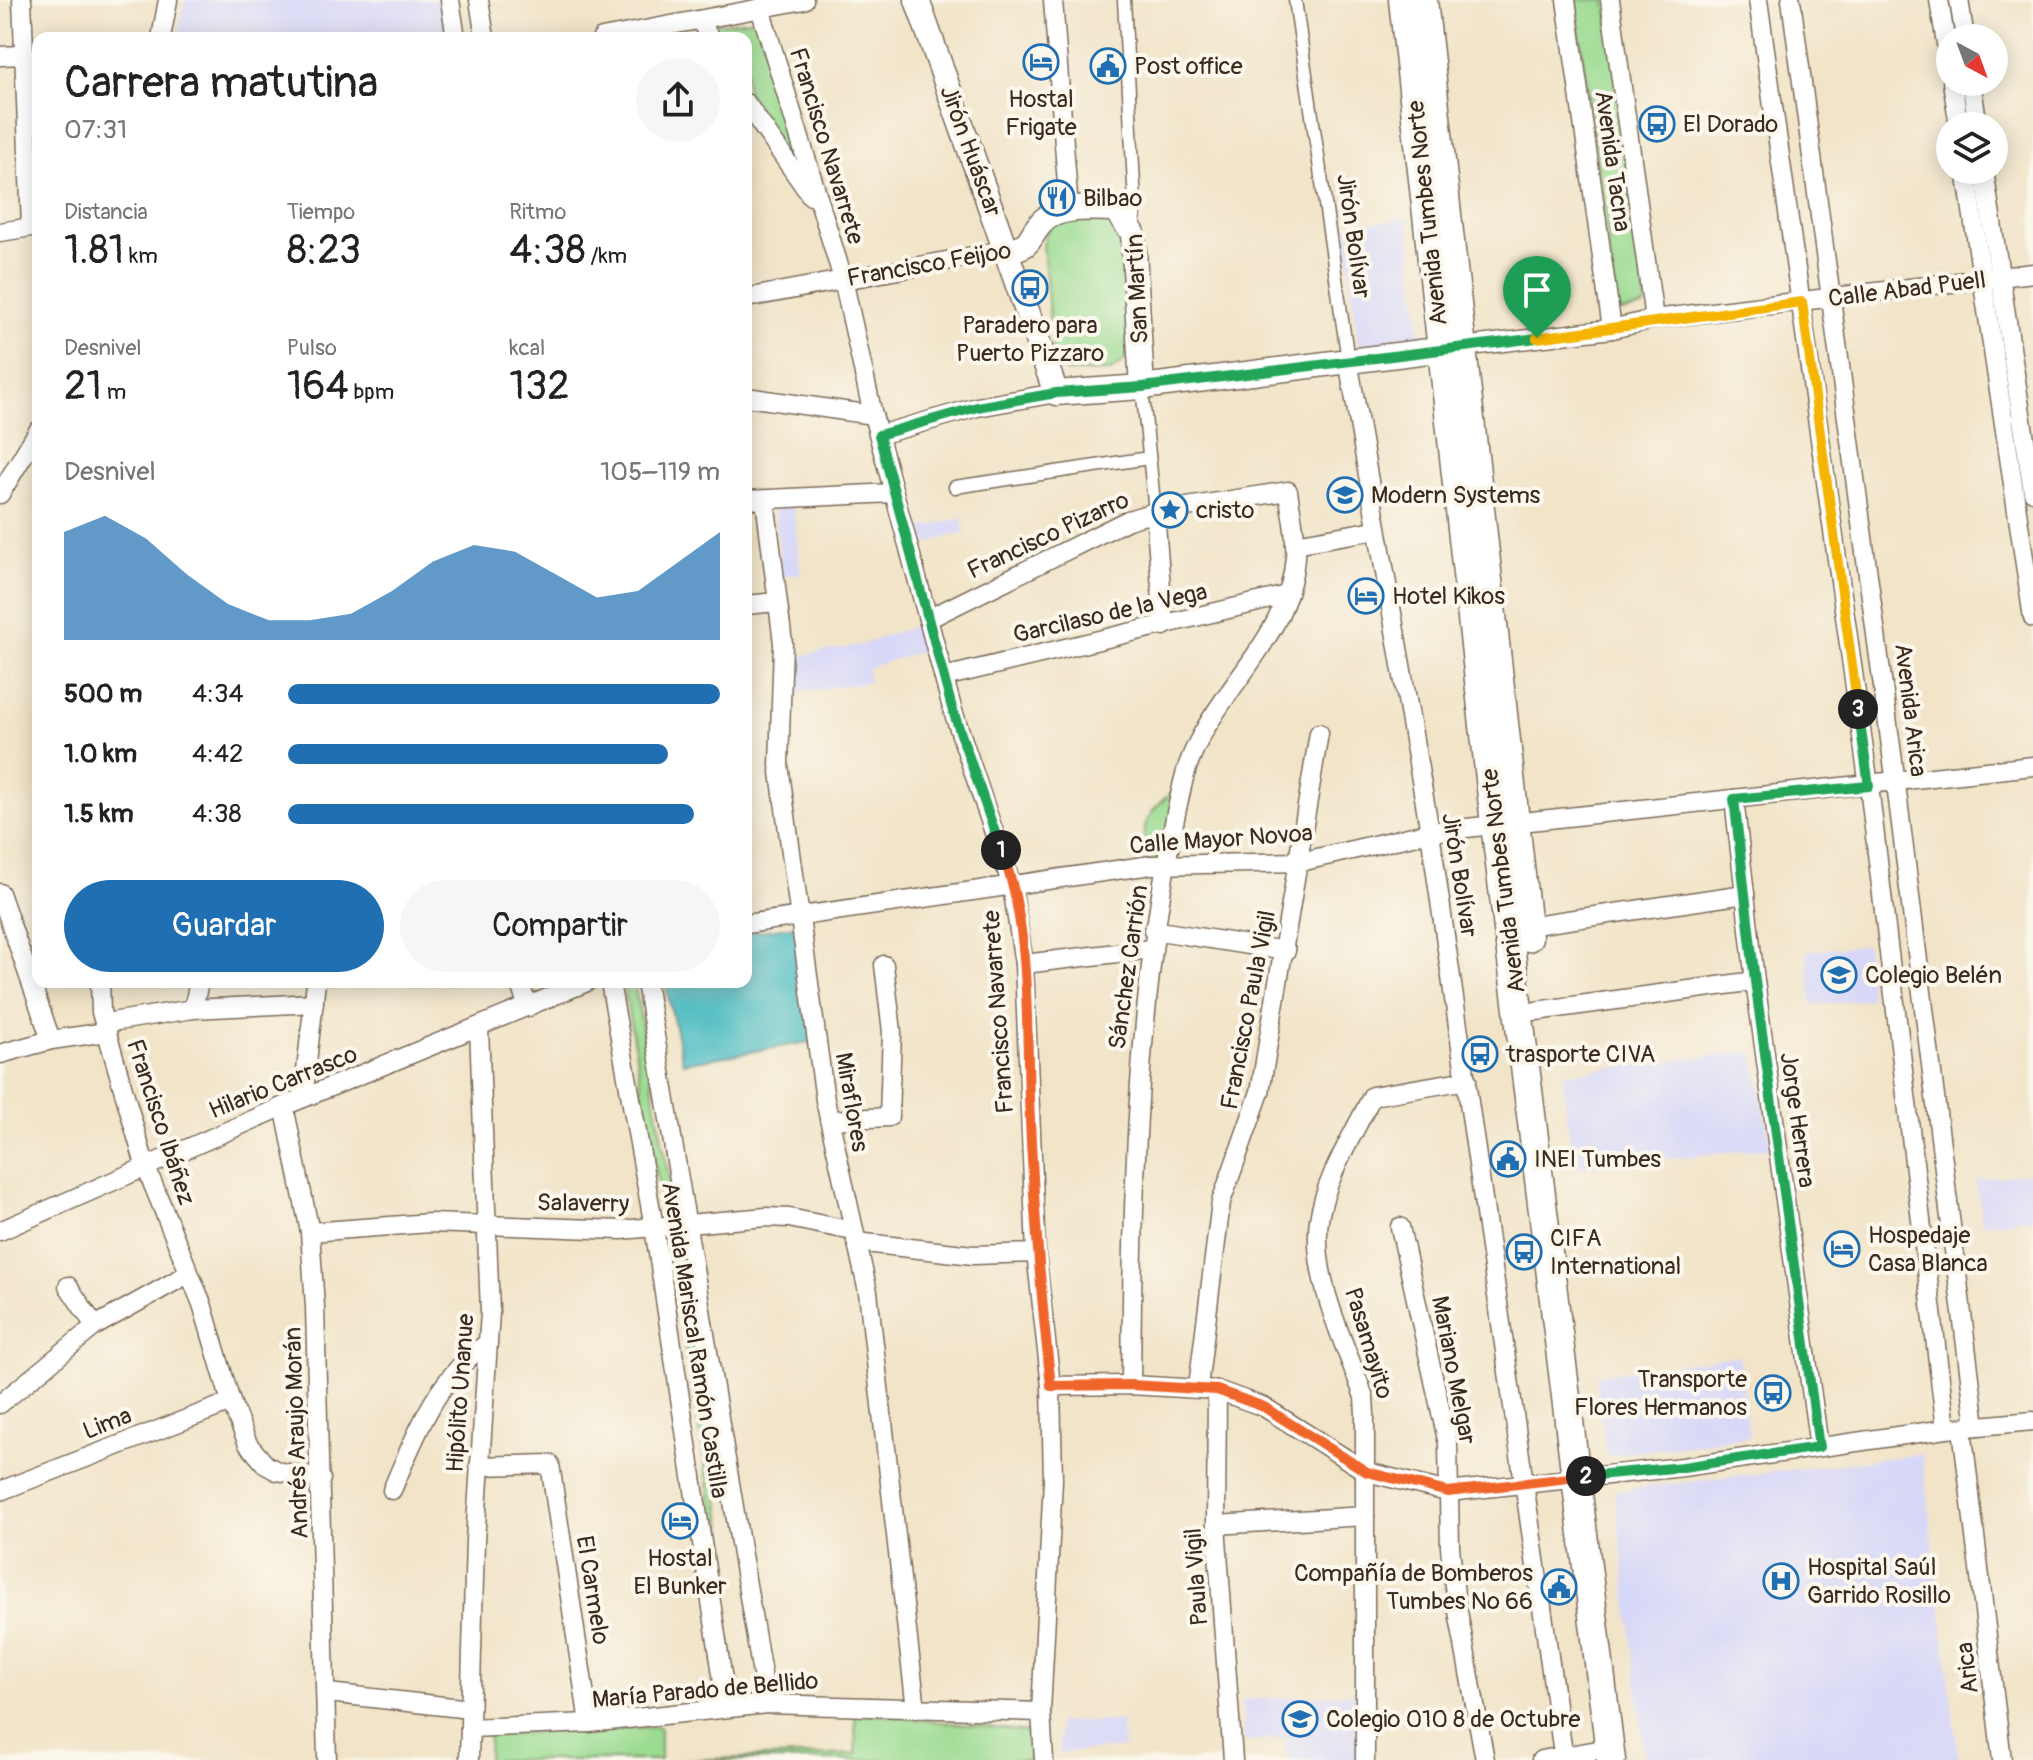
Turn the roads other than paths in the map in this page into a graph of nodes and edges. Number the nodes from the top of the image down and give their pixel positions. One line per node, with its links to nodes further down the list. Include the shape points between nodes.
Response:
1 (22, 0): 27 (street)
2 (168, 0): 22 (street)
3 (450, 0): 23 (street)
4 (479, 0): 24 (street)
5 (804, 0): 18 (street)
6 (917, 0): 38 (main road, Jirón Huáscar)
7 (1053, 0): 34 (street)
8 (1124, 0): 37 (street, San Martín)
9 (1295, 0): 48 (street, Jirón Bolívar)
10 (1403, 0): 47 (highway, Avenida Tumbes Norte)
11 (1423, 0): 47 (highway, Avenida Tumbes Norte)
12 (1566, 0): 46 (street, Avenida Tacna)
13 (1610, 0): 45 (street, Avenida Tacna)
14 (1758, 0): 44 (street)
15 (1791, 0): 43 (street, Avenida Arica)
16 (1939, 0): 20 (street)
17 (1959, 0): 21 (street)
18 (760, 8): 19 (street); 33 (street, Francisco Navarrete)
19 (700, 20): 25 (street); 26 (street)
20 (1943, 24)
21 (1963, 24)
22 (162, 32)
23 (455, 32)
24 (484, 32)
25 (635, 32)
26 (707, 32)
27 (24, 55): 28 (street); 30 (street)
28 (0, 56)
29 (752, 112): 33 (street)
30 (32, 180)
31 (1969, 184): 40 (street)
32 (1985, 184): 40 (street)
33 (819, 209): 41 (street, Francisco Navarrete)
34 (1069, 210): 37 (main road, via 1115,209); 38 (main road, Francisco Feijoo, via 1044,221 1023,248)
35 (32, 227): 36 (street)
36 (0, 232)
37 (1133, 233): 49 (main road, San Martín)
38 (1006, 250): 41 (street, Francisco Feijoo); 50 (main road, Jirón Huáscar)
39 (2033, 273): 40 (street, Calle Abad Puell)
40 (1992, 278): 43 (street, Calle Abad Puell); 58 (street); 69 (street)
41 (843, 279): 42 (street, Francisco Feijoo); 52 (street, Francisco Navarrete)
42 (752, 297)
43 (1832, 299): 44 (street, Calle Abad Puell); 75 (street, Avenida Arica)
44 (1802, 302): 45 (street, Calle Abad Puell); 76 (street)
45 (1654, 319): 46 (street, Calle Abad Puell)
46 (1612, 329): 47 (street, Calle Abad Puell)
47 (1452, 348): 48 (main road, Calle Abad Puell); 78 (highway, Avenida Tumbes Norte)
48 (1348, 360): 49 (main road, Calle Abad Puell); 64 (street, Jirón Bolívar)
49 (1142, 387): 50 (main road, Calle Abad Puell); 55 (street, San Martín)
50 (1056, 393): 53 (street, Calle Abad Puell, via 977,407)
51 (752, 398): 52 (street)
52 (873, 415): 53 (street, Francisco Navarrete)
53 (879, 435): 59 (street, Francisco Navarrete)
54 (32, 446): 60 (street)
55 (1149, 458): 56 (street); 63 (street, San Martín)
56 (955, 487)
57 (1288, 491): 63 (street, Francisco Pizarro); 65 (street, Sánchez Carrión)
58 (2033, 492)
59 (893, 493): 62 (street); 70 (street, Francisco Navarrete)
60 (0, 494)
61 (752, 500): 62 (street)
62 (765, 500): 67 (street, Miraflores)
63 (1155, 512): 70 (street, Francisco Pizarro, via 1128,520); 71 (street, San Martín)
64 (1375, 530): 65 (street); 79 (street, Jirón Bolívar)
65 (1295, 544): 66 (street, Sánchez Carrión)
66 (1287, 595): 71 (street, Garcilaso de la Vega); 81 (street, Sánchez Carrión, via 1274,627 1191,755)
67 (777, 602): 68 (street); 85 (street, Miraflores, via 784,674 779,765)
68 (752, 604)
69 (2033, 618)
70 (928, 619): 72 (street, Francisco Navarrete)
71 (1164, 626): 72 (street, Garcilaso de la Vega)
72 (944, 677): 82 (street, Francisco Navarrete)
73 (1319, 733): 80 (street, Francisco Paula Vigil)
74 (2033, 766): 75 (street, Calle Mayor Novoa)
75 (1896, 784): 76 (street, Calle Mayor Novoa); 133 (street, Avenida Arica)
76 (1869, 786): 77 (street, Calle Mayor Novoa); 133 (street)
77 (1734, 799): 78 (street, Calle Mayor Novoa); 84 (street, Jorge Herrera)
78 (1506, 823): 79 (street, Calle Mayor Novoa); 87 (highway, Avenida Tumbes Norte); 137 (highway, Avenida Tumbes Norte)
79 (1430, 832): 80 (street, Calle Mayor Novoa); 110 (street, Jirón Bolívar)
80 (1300, 862): 81 (street, Calle Mayor Novoa); 89 (street, Francisco Paula Vigil)
81 (1167, 865): 82 (street, Calle Mayor Novoa); 88 (street, Sánchez Carrión)
82 (1012, 886): 85 (street, Calle Mayor Novoa); 90 (street, Francisco Navarrete)
83 (0, 893): 93 (street)
84 (1745, 894): 87 (street); 92 (street, Jorge Herrera)
85 (800, 916): 86 (street, Calle Mayor Novoa); 113 (street, Miraflores)
86 (752, 923)
87 (1527, 926): 105 (highway, Avenida Tumbes Norte)
88 (1152, 940): 89 (street); 90 (street); 127 (street, Sánchez Carrión, via 1137,1103)
89 (1286, 951): 129 (street, Francisco Paula Vigil, via 1260,1092 1221,1202)
90 (1024, 964): 122 (street, Francisco Navarrete)
91 (884, 965): 113 (street, via 892,1032 889,1117)
92 (1755, 981): 105 (street); 134 (street, Jorge Herrera)
93 (32, 985)
94 (33, 988): 108 (street)
95 (101, 988): 106 (street, Francisco Ibáñez)
96 (198, 988): 104 (street)
97 (315, 988): 102 (street)
98 (521, 988): 103 (street)
99 (573, 988): 103 (street, Hilario Carrasco)
100 (611, 988): 117 (street, Avenida Mariscal Ramón Castilla)
101 (647, 988): 115 (street, Avenida Mariscal Ramón Castilla)
102 (314, 1003): 104 (street); 111 (street)
103 (528, 1007): 107 (street, Hilario Carrasco)
104 (193, 1009): 106 (street)
105 (1536, 1011): 137 (highway, Avenida Tumbes Norte)
106 (106, 1027): 108 (street); 114 (street, Francisco Ibáñez)
107 (479, 1028): 111 (street, Hilario Carrasco); 116 (street, Hipólito Unanue)
108 (51, 1040): 109 (street)
109 (0, 1054)
110 (1467, 1080): 136 (street, Pasamayito, via 1372,1096 1319,1218 1328,1296 1364,1397); 139 (street, Jirón Bolívar)
111 (303, 1098): 112 (street, Hilario Carrasco)
112 (284, 1106): 114 (street, Hilario Carrasco); 120 (street, Andrés Araujo Morán)
113 (829, 1120): 121 (street, Miraflores)
114 (145, 1165): 119 (street, Hilario Carrasco); 123 (street, Francisco Ibáñez)
115 (689, 1222): 117 (street, Salaverry); 121 (street, Salaverry, via 789,1218); 146 (street, Avenida Mariscal Ramón Castilla)
116 (489, 1225): 117 (street, Salaverry); 120 (street, Salaverry, via 430,1223); 126 (street, Hipólito Unanue)
117 (654, 1227): 147 (street, Avenida Mariscal Ramón Castilla)
118 (1400, 1227): 142 (street, Mariano Melgar, via 1448,1444)
119 (0, 1231)
120 (310, 1232): 138 (street, Andrés Araujo Morán)
121 (855, 1237): 122 (street, Salaverry, via 973,1255); 148 (street, Miraflores, via 868,1292)
122 (1036, 1253): 128 (street, Francisco Navarrete)
123 (188, 1274): 125 (street); 130 (street, Francisco Ibáñez)
124 (68, 1286): 125 (street)
125 (95, 1326): 131 (street)
126 (488, 1343): 135 (street, Hipólito Unanue); 140 (street, via 467,1356 442,1384)
127 (1131, 1385): 128 (street); 129 (street)
128 (1051, 1386): 149 (street, Francisco Navarrete, via 1052,1512)
129 (1207, 1388): 136 (street, via 1264,1407); 144 (street, Paula Vigil)
130 (231, 1402): 138 (street, Francisco Ibáñez, via 248,1444 266,1465); 141 (street, Lima)
131 (0, 1404)
132 (2033, 1421): 133 (street)
133 (1961, 1428): 134 (street); 161 (street, Arica)
134 (1819, 1447): 137 (street)
135 (479, 1466): 150 (street, Hipólito Unanue); 151 (street, El Carmelo, via 550,1464)
136 (1367, 1472): 142 (street); 143 (street, Pasamayito)
137 (1584, 1476): 139 (street); 152 (highway, Avenida Tumbes Norte)
138 (321, 1479): 145 (street, Andrés Araujo Morán)
139 (1525, 1483): 142 (street); 153 (street, Jirón Bolívar)
140 (392, 1490)
141 (0, 1491)
142 (1448, 1492): 159 (street, Mariano Melgar, via 1455,1595)
143 (1365, 1516): 144 (street); 158 (street, Pasamayito)
144 (1216, 1525): 157 (street, Paula Vigil)
145 (328, 1693): 150 (street, María Parado de Bellido); 154 (street, Andrés Araujo Morán)
146 (767, 1704): 147 (street, María Parado de Bellido); 148 (street, María Parado de Bellido)
147 (727, 1707): 151 (street, María Parado de Bellido)
148 (916, 1709): 149 (street, María Parado de Bellido)
149 (1041, 1712): 156 (street, Francisco Navarrete)
150 (470, 1718): 151 (street, María Parado de Bellido); 155 (street, Hipólito Unanue)
151 (589, 1723)
152 (1616, 1756): 153 (street)
153 (1564, 1758): 160 (street)
154 (327, 1760)
155 (469, 1760)
156 (1044, 1760)
157 (1233, 1760)
158 (1365, 1760)
159 (1485, 1760)
160 (1541, 1760)
161 (2002, 1760)

